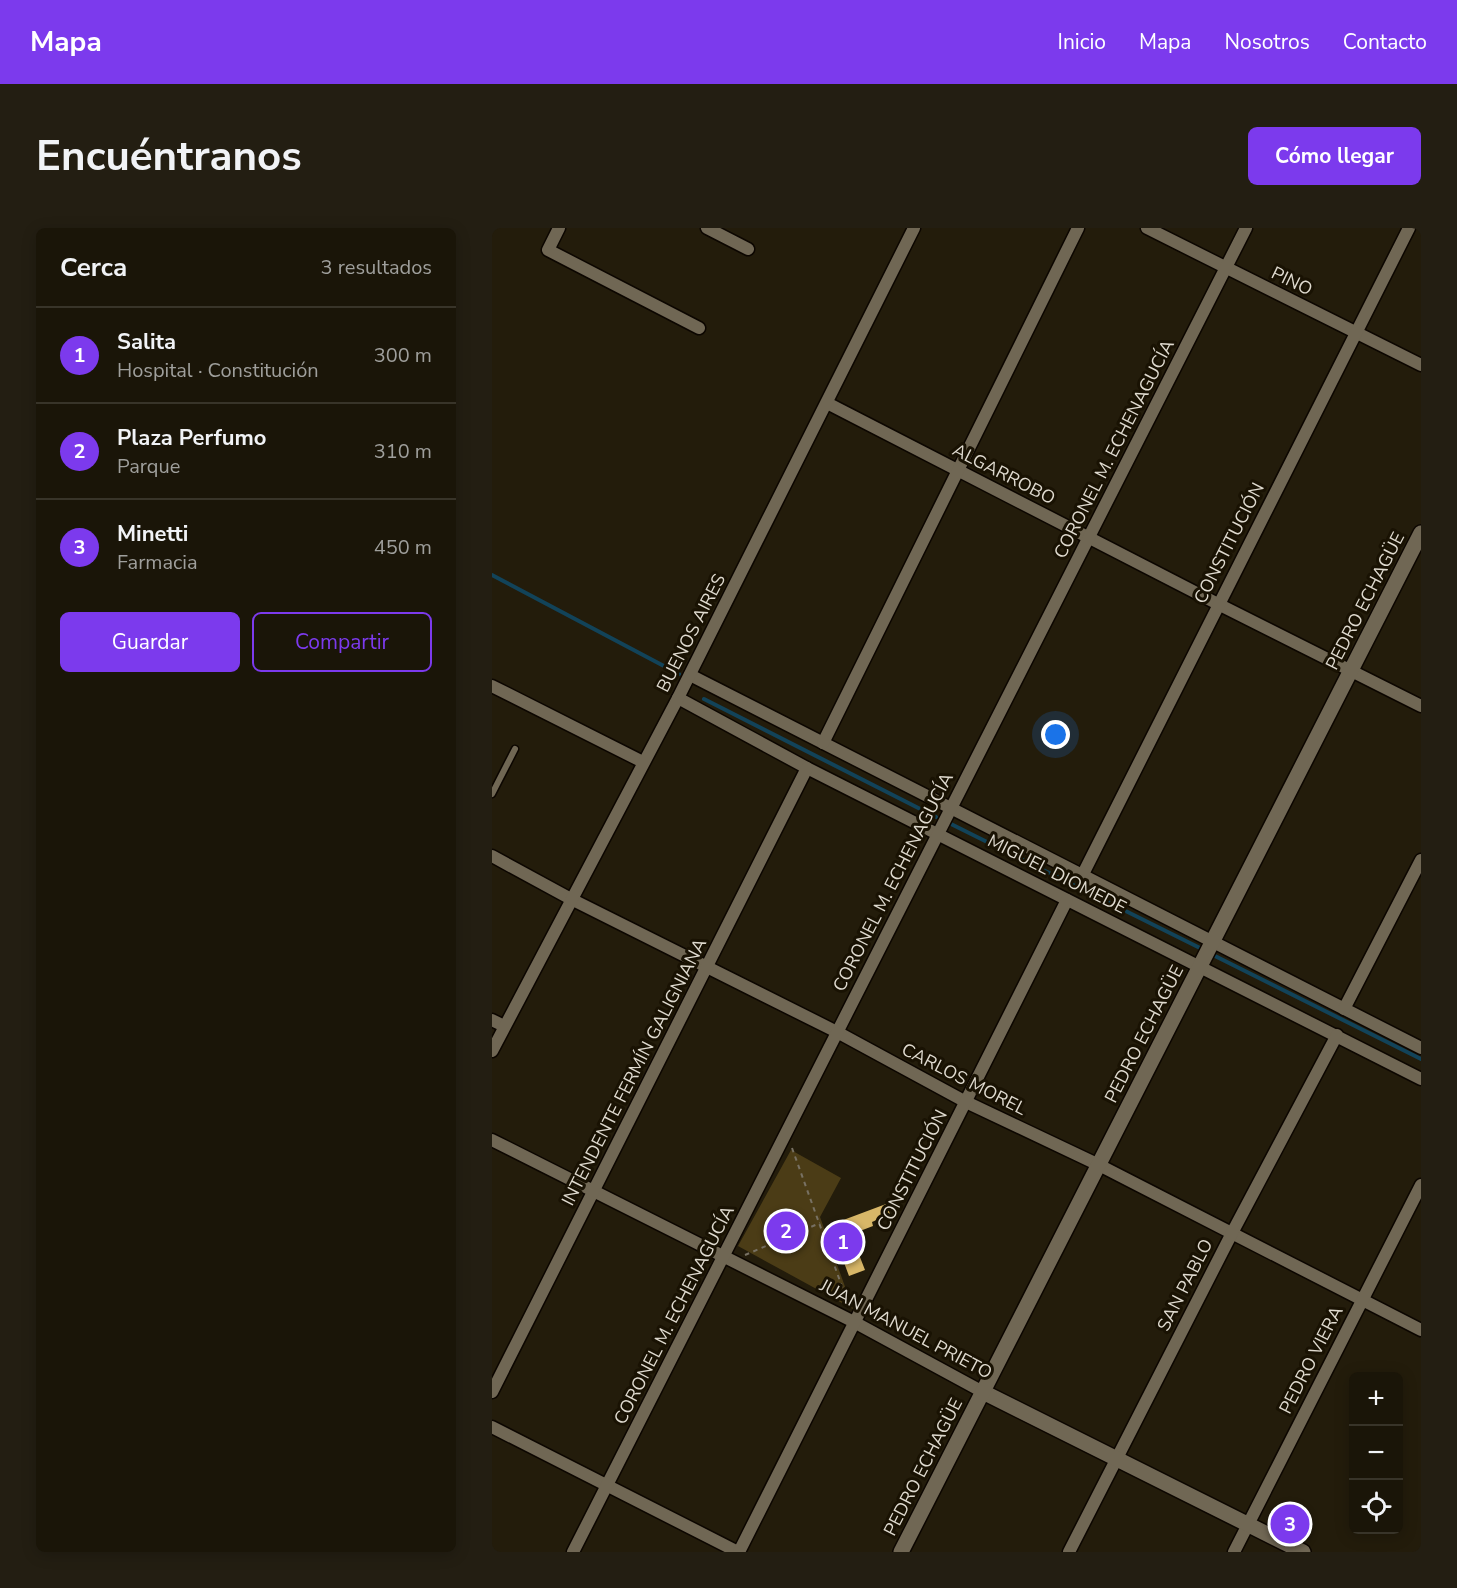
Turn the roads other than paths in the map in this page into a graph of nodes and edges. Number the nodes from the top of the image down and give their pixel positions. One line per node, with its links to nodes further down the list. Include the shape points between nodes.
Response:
1 (559, 228): 10 (street, via 548,250)
2 (708, 228): 8 (street)
3 (914, 228): 13 (street, BUENOS AIRES)
4 (1078, 228): 14 (street)
5 (1148, 228): 9 (street, PINO)
6 (1246, 228): 9 (street, CORONEL M. ECHENAGUCÍA)
7 (1409, 228): 11 (street, CONSTITUCIÓN)
8 (748, 249)
9 (1226, 268): 11 (street, PINO); 16 (street, CORONEL M. ECHENAGUCÍA)
10 (699, 328)
11 (1356, 333): 12 (street, PINO); 17 (street, CONSTITUCIÓN)
12 (1421, 365)
13 (827, 403): 14 (street, ALGARROBO); 19 (street, BUENOS AIRES)
14 (957, 471): 16 (street, ALGARROBO); 23 (street)
15 (1421, 534): 18 (street, PEDRO ECHAGÜE)
16 (1089, 537): 17 (street, ALGARROBO); 28 (street, CORONEL M. ECHENAGUCÍA)
17 (1218, 604): 18 (street, ALGARROBO); 32 (street, CONSTITUCIÓN)
18 (1352, 671): 22 (street, ALGARROBO); 35 (street, PEDRO ECHAGÜE)
19 (690, 675): 21 (street, BUENOS AIRES); 23 (street, MIGUEL DIOMEDE)
20 (492, 686): 25 (street)
21 (678, 698): 25 (street, BUENOS AIRES); 26 (street, MIGUEL DIOMEDE)
22 (1421, 706)
23 (823, 743): 28 (street, MIGUEL DIOMEDE)
24 (515, 748): 27 (lane)
25 (643, 762): 33 (street, BUENOS AIRES)
26 (807, 768): 29 (street, MIGUEL DIOMEDE); 37 (street, INTENDENTE FERMÍN GALIGNIANA)
27 (492, 794)
28 (950, 808): 29 (street, CORONEL M. ECHENAGUCÍA); 32 (street, MIGUEL DIOMEDE)
29 (939, 834): 34 (street, MIGUEL DIOMEDE); 40 (street, CORONEL M. ECHENAGUCÍA)
30 (492, 856): 33 (street, CARLOS MOREL)
31 (1421, 860): 38 (street)
32 (1082, 876): 35 (street, MIGUEL DIOMEDE)
33 (572, 899): 37 (street, CARLOS MOREL); 39 (street, BUENOS AIRES)
34 (1067, 900): 36 (street, MIGUEL DIOMEDE); 45 (street, CONSTITUCIÓN)
35 (1212, 943): 36 (street, PEDRO ECHAGÜE); 38 (street, MIGUEL DIOMEDE)
36 (1201, 966): 41 (street, MIGUEL DIOMEDE); 47 (street, PEDRO ECHAGÜE)
37 (707, 967): 40 (street, CARLOS MOREL); 49 (street, INTENDENTE FERMÍN GALIGNIANA)
38 (1344, 1009): 42 (street, MIGUEL DIOMEDE)
39 (498, 1023): 43 (street, BUENOS AIRES)
40 (837, 1032): 45 (street, CARLOS MOREL); 51 (street, CORONEL M. ECHENAGUCÍA)
41 (1337, 1035): 44 (street, MIGUEL DIOMEDE); 50 (street, SAN PABLO)
42 (1421, 1048)
43 (492, 1050)
44 (1421, 1079)
45 (966, 1102): 47 (street, CARLOS MOREL); 53 (street, CONSTITUCIÓN)
46 (492, 1140): 49 (street, JUAN MANUEL PRIETO)
47 (1099, 1165): 50 (street, CARLOS MOREL); 56 (street, PEDRO ECHAGÜE)
48 (1421, 1185): 52 (street, PEDRO VIERA)
49 (593, 1189): 51 (street, JUAN MANUEL PRIETO); 55 (street, INTENDENTE FERMÍN GALIGNIANA)
50 (1232, 1233): 52 (street, CARLOS MOREL); 58 (street, SAN PABLO)
51 (727, 1259): 53 (street, JUAN MANUEL PRIETO); 59 (street, CORONEL M. ECHENAGUCÍA)
52 (1362, 1300): 54 (street, CARLOS MOREL); 60 (street, PEDRO VIERA)
53 (854, 1323): 56 (street, JUAN MANUEL PRIETO); 62 (street, CONSTITUCIÓN)
54 (1421, 1330)
55 (492, 1392)
56 (983, 1392): 58 (street, JUAN MANUEL PRIETO); 63 (street, PEDRO ECHAGÜE)
57 (492, 1427): 59 (street)
58 (1116, 1460): 60 (street, JUAN MANUEL PRIETO); 64 (street, SAN PABLO)
59 (606, 1485): 61 (street, CORONEL M. ECHENAGUCÍA); 62 (street)
60 (1248, 1524): 65 (street, PEDRO VIERA); 66 (street, JUAN MANUEL PRIETO)
61 (573, 1552)
62 (738, 1552)
63 (901, 1552)
64 (1069, 1552)
65 (1234, 1552)
66 (1303, 1552)

